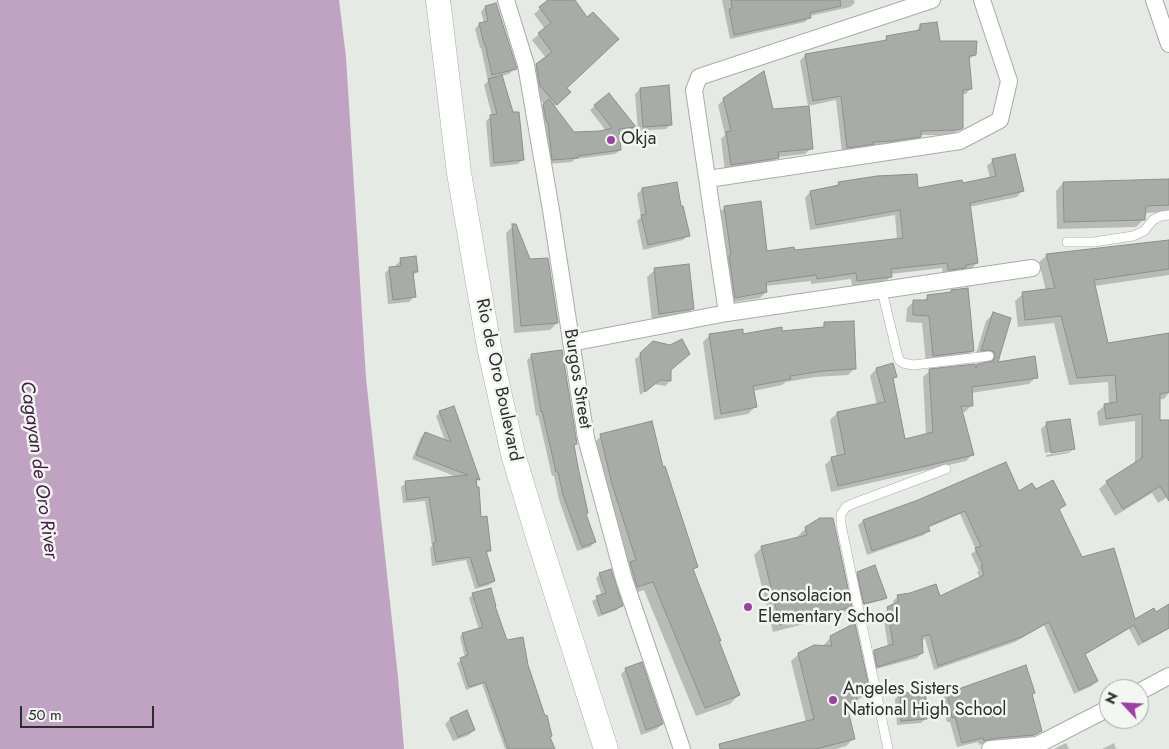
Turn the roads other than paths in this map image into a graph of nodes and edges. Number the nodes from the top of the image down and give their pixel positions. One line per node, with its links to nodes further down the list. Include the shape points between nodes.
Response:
1 (438, 0): 20 (main road, Rio de Oro Boulevard, via 459,173 489,347 513,454)
2 (506, 0): 13 (street, Burgos Street, via 526,65)
3 (932, 0): 7 (street, via 699,77 694,90)
4 (982, 0): 7 (street, via 1009,81 1000,120 960,141)
5 (1154, 0): 6 (street)
6 (1169, 44)
7 (708, 179): 12 (street)
8 (1169, 216): 9 (lane, via 1153,220 1144,231 1133,236)
9 (1067, 242)
10 (1032, 268): 11 (street)
11 (882, 291): 12 (street); 14 (lane, via 896,353 903,363 913,365)
12 (727, 313): 13 (street)
13 (571, 343): 21 (street, Burgos Street, via 586,438 624,579)
14 (989, 356)
15 (946, 469): 22 (lane, via 852,504 841,514)
16 (1169, 676): 17 (street)
17 (1149, 687)
18 (1099, 713): 19 (street)
19 (1038, 747): 23 (street)
20 (606, 749)
21 (682, 749)
22 (888, 749)
23 (990, 749)

